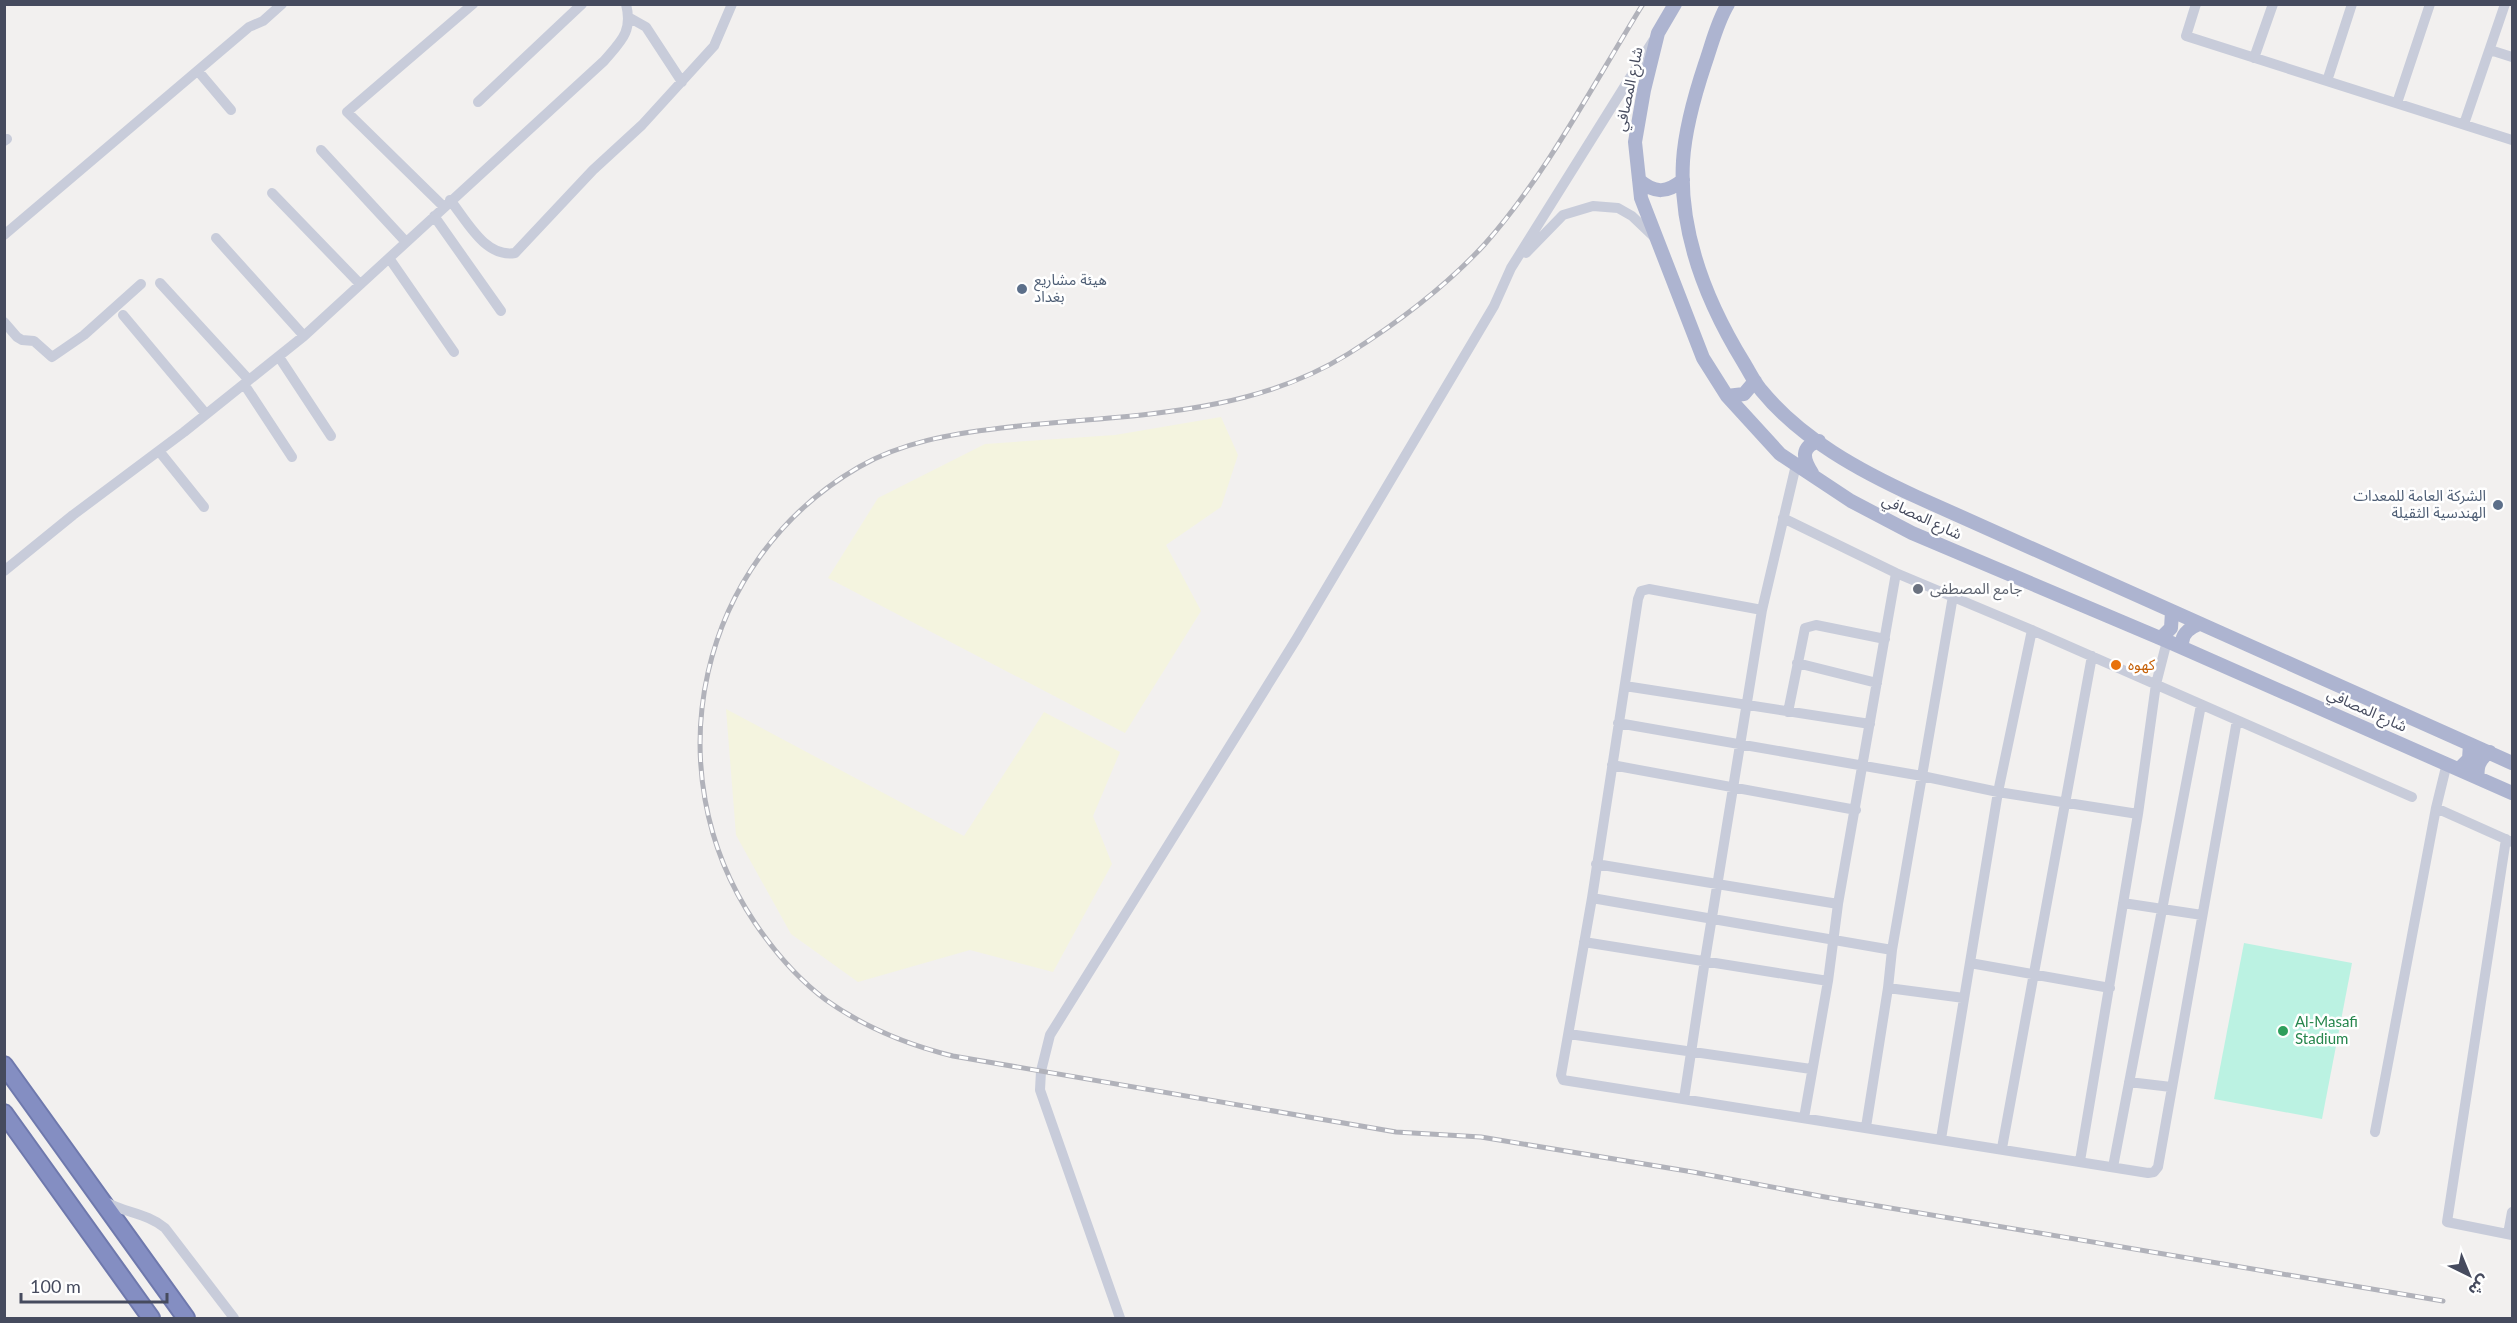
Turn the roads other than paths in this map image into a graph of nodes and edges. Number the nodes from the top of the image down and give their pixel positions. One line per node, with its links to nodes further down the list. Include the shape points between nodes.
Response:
1 (282, 4): 18 (street)
2 (473, 4): 30 (street, via 347,112)
3 (582, 4): 21 (street)
4 (626, 4): 13 (street)
5 (732, 4): 20 (street, via 714,46)
6 (1676, 4): 14 (main road, شارع المصافي)
7 (1728, 4): 28 (main road, شارع المصافي, via 1697,90 1683,159)
8 (2196, 4): 17 (street, via 2186,36)
9 (2273, 4): 17 (street)
10 (2352, 4): 19 (street)
11 (2430, 4): 22 (street)
12 (2505, 4): 15 (street)
13 (630, 18): 20 (street, via 646,27); 30 (street, via 621,41 604,61)
14 (1658, 33): 27 (main road, شارع المصافي, via 1635,142); 37 (street)
15 (2490, 50): 16 (street); 24 (street)
16 (2512, 57)
17 (2254, 58): 19 (street)
18 (198, 71): 23 (street); 32 (street)
19 (2327, 81): 22 (street)
20 (682, 82): 30 (street, via 515,253 505,255 488,247)
21 (478, 102)
22 (2397, 103): 24 (street)
23 (231, 110)
24 (2464, 124): 25 (street)
25 (2512, 140)
26 (321, 150): 34 (street)
27 (1639, 180): 28 (main road, via 1660,191); 35 (main road, شارع المصافي, via 1641,198)
28 (1683, 180): 47 (main road, شارع المصافي, via 1698,268 1727,336)
29 (272, 193): 39 (street)
30 (447, 204): 31 (street)
31 (434, 216): 34 (street); 41 (street)
32 (4, 235)
33 (216, 238): 44 (street)
34 (406, 242): 36 (street)
35 (1659, 242): 37 (street, via 1618,208 1593,206 1563,215); 49 (main road, شارع المصافي, via 1703,358)
36 (389, 258): 39 (street); 45 (street)
37 (1511, 268): 137 (street, via 1494,306 1297,638 1050,1035 1040,1090)
38 (160, 282): 48 (street)
39 (360, 284): 44 (street)
40 (141, 285): 43 (street, via 84,335 52,357 34,341 17,337)
41 (501, 311)
42 (123, 315): 50 (street)
43 (4, 322)
44 (304, 336): 46 (street)
45 (454, 352)
46 (279, 357): 48 (street); 51 (street)
47 (1755, 381): 49 (main road, via 1744,394); 52 (main road, شارع المصافي)
48 (247, 382): 50 (street); 54 (street)
49 (1727, 396): 55 (main road, شارع المصافي, via 1780,454)
50 (206, 414): 53 (street)
51 (331, 436)
52 (1813, 437): 55 (main road); 56 (main road, via 1803,458); 63 (main road, شارع المصافي, via 1863,472)
53 (159, 451): 57 (street); 59 (street)
54 (292, 457)
55 (1796, 465): 56 (main road, شارع المصافي); 58 (street)
56 (1814, 477): 67 (main road, شارع المصافي, via 1912,533)
57 (204, 507)
58 (1783, 518): 60 (street); 62 (street)
59 (4, 571)
60 (1896, 573): 61 (street); 66 (street)
61 (1953, 596): 65 (street); 87 (street)
62 (1762, 610): 73 (street, via 1648,589 1641,591); 75 (street)
63 (2172, 612): 64 (main road, شارع المصافي); 67 (main road)
64 (2199, 624): 68 (main road, via 2185,633); 80 (main road, شارع المصافي)
65 (2032, 630): 69 (street); 90 (street)
66 (1885, 639): 70 (street, via 1816,625 1805,628); 71 (street)
67 (2164, 639): 68 (main road, شارع المصافي); 72 (street)
68 (2182, 648): 86 (main road, شارع المصافي)
69 (2092, 656): 72 (street); 93 (street)
70 (1797, 663): 71 (street); 76 (street)
71 (1877, 683): 79 (street)
72 (2156, 684): 74 (street); 96 (street)
73 (1625, 686): 75 (street); 78 (street)
74 (2201, 705): 77 (street); 103 (street)
75 (1746, 706): 76 (street); 81 (street)
76 (1788, 712): 79 (street)
77 (2236, 720): 92 (street); 104 (street)
78 (1618, 723): 81 (street); 84 (street)
79 (1870, 724): 85 (street)
80 (2470, 744): 82 (main road, شارع المصافي); 86 (main road, via 2469,759)
81 (1740, 745): 85 (street); 89 (street)
82 (2490, 752): 83 (main road, شارع المصافي); 88 (main road, via 2477,767)
83 (2512, 763)
84 (1612, 765): 89 (street); 98 (street)
85 (1863, 766): 87 (street); 95 (street)
86 (2453, 766): 88 (main road, شارع المصافي); 94 (street)
87 (1922, 776): 90 (street); 108 (street)
88 (2478, 777): 91 (main road, شارع المصافي)
89 (1735, 788): 95 (street); 99 (street)
90 (1998, 792): 93 (street); 110 (street)
91 (2512, 792)
92 (2412, 797)
93 (2065, 802): 96 (street); 111 (street)
94 (2436, 808): 97 (street); 126 (street)
95 (1856, 810): 102 (street)
96 (2138, 814): 101 (street)
97 (2509, 841): 133 (street, via 2447,1222)
98 (1596, 864): 99 (street); 100 (street)
99 (1718, 886): 102 (street); 105 (street)
100 (1592, 898): 105 (street); 107 (street)
101 (2123, 903): 103 (street); 114 (street)
102 (1838, 904): 106 (street)
103 (2162, 908): 104 (street); 120 (street)
104 (2202, 915): 121 (street)
105 (1711, 919): 106 (street); 109 (street)
106 (1834, 940): 108 (street); 112 (street)
107 (1584, 942): 109 (street); 116 (street)
108 (1892, 950): 113 (street)
109 (1705, 960): 112 (street); 117 (street)
110 (1970, 963): 111 (street); 115 (street)
111 (2033, 975): 114 (street); 128 (street)
112 (1828, 981): 119 (street)
113 (1888, 988): 115 (street); 125 (street)
114 (2110, 988): 129 (street)
115 (1964, 998): 127 (street)
116 (1569, 1035): 117 (street); 122 (street, via 1563,1080)
117 (1690, 1051): 119 (street); 122 (street)
118 (4, 1065): 131 (highway)
119 (1811, 1069): 124 (street)
120 (2129, 1082): 121 (street); 130 (street)
121 (2171, 1087): 130 (street, via 2158,1167 2154,1172)
122 (1684, 1098): 124 (street)
123 (4, 1113): 134 (highway)
124 (1804, 1118): 125 (street)
125 (1866, 1127): 127 (street)
126 (2375, 1132)
127 (1941, 1139): 128 (street)
128 (2002, 1148): 129 (street)
129 (2080, 1161): 130 (street)
130 (2113, 1167)
131 (98, 1196): 135 (highway); 136 (street, via 114,1206 149,1217 165,1228)
132 (2512, 1212): 133 (street)
133 (2510, 1234)
134 (151, 1318)
135 (186, 1318)
136 (234, 1318)
137 (1120, 1318)

